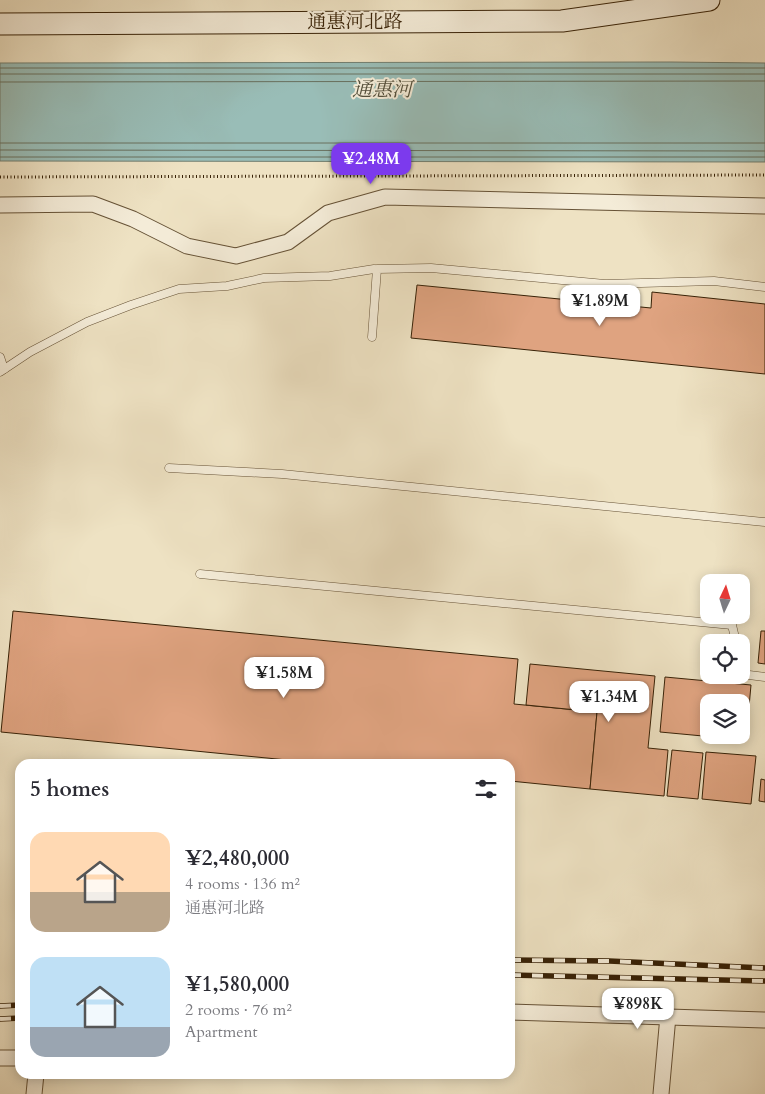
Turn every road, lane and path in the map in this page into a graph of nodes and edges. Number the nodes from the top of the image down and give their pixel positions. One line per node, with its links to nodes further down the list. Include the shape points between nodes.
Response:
1 (709, 0): 2 (street, 通惠河北路, via 562,21)
2 (0, 24)
3 (765, 175): 4 (path)
4 (0, 177)
5 (0, 204): 6 (street, via 92,204 133,219 187,246 236,256 288,242 328,214 385,197)
6 (765, 206)
7 (374, 269): 11 (lane, via 179,289 87,322)
8 (765, 287): 9 (lane, via 714,281 606,284 431,268 377,269)
9 (372, 337)
10 (0, 357): 11 (lane)
11 (2, 371)
12 (169, 468): 13 (lane, via 282,474)
13 (765, 522)
14 (200, 574): 15 (lane, via 732,625)
15 (734, 634)
16 (750, 675): 17 (lane)
17 (765, 677)
18 (515, 1012): 19 (street)
19 (668, 1016): 20 (street); 25 (street)
20 (765, 1020)
21 (0, 1058): 22 (street)
22 (15, 1058)
23 (36, 1079): 24 (street)
24 (34, 1094)
25 (661, 1094)

